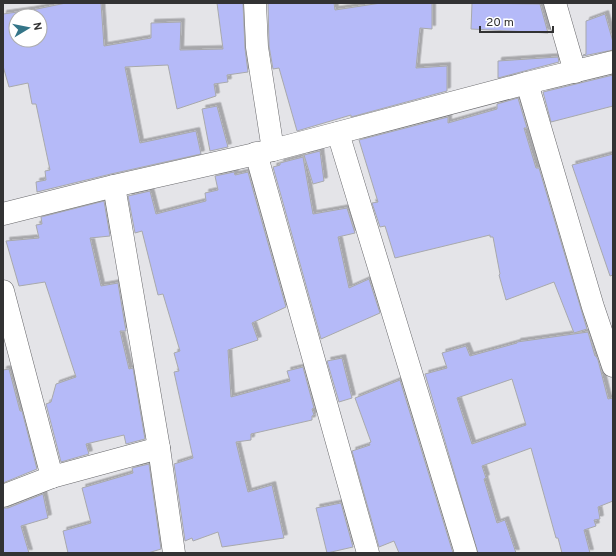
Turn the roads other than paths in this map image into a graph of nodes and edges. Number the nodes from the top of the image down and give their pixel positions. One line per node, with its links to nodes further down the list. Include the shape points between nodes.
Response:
1 (255, 3): 7 (street)
2 (555, 3): 4 (street)
3 (613, 62): 4 (street)
4 (575, 72): 5 (street)
5 (526, 83): 6 (street); 11 (street)
6 (338, 134): 7 (street); 17 (street)
7 (264, 152): 8 (street); 16 (street)
8 (114, 186): 9 (street); 12 (street)
9 (3, 214)
10 (3, 291): 13 (street)
11 (613, 366)
12 (159, 448): 13 (street); 15 (street)
13 (52, 477): 14 (street)
14 (3, 496)
15 (174, 553)
16 (368, 553)
17 (466, 553)

